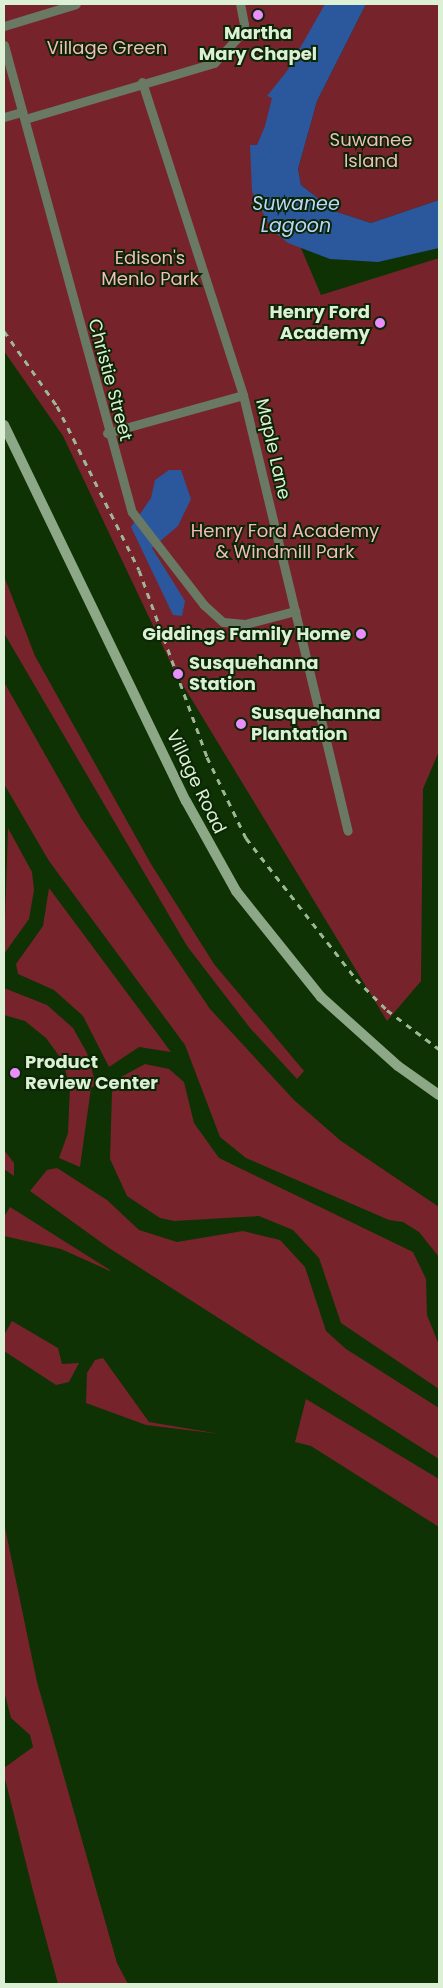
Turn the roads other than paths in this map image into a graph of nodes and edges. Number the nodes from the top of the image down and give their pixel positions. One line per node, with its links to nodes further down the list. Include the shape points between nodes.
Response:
1 (76, 4): 3 (street)
2 (240, 4): 5 (street, via 244,24 224,56 208,66)
3 (4, 26)
4 (4, 45): 6 (street, Christie Street)
5 (142, 82): 6 (street); 8 (street, Maple Lane)
6 (23, 115): 7 (street); 10 (street, Christie Street)
7 (4, 118)
8 (243, 395): 10 (street); 11 (street, Maple Lane)
9 (4, 425): 13 (street, Village Road, via 186,801 236,891 321,997 398,1066)
10 (107, 433): 11 (street, Christie Street, via 132,512 223,622 245,624)
11 (295, 611): 12 (street, Maple Lane)
12 (348, 830)
13 (439, 1095)

